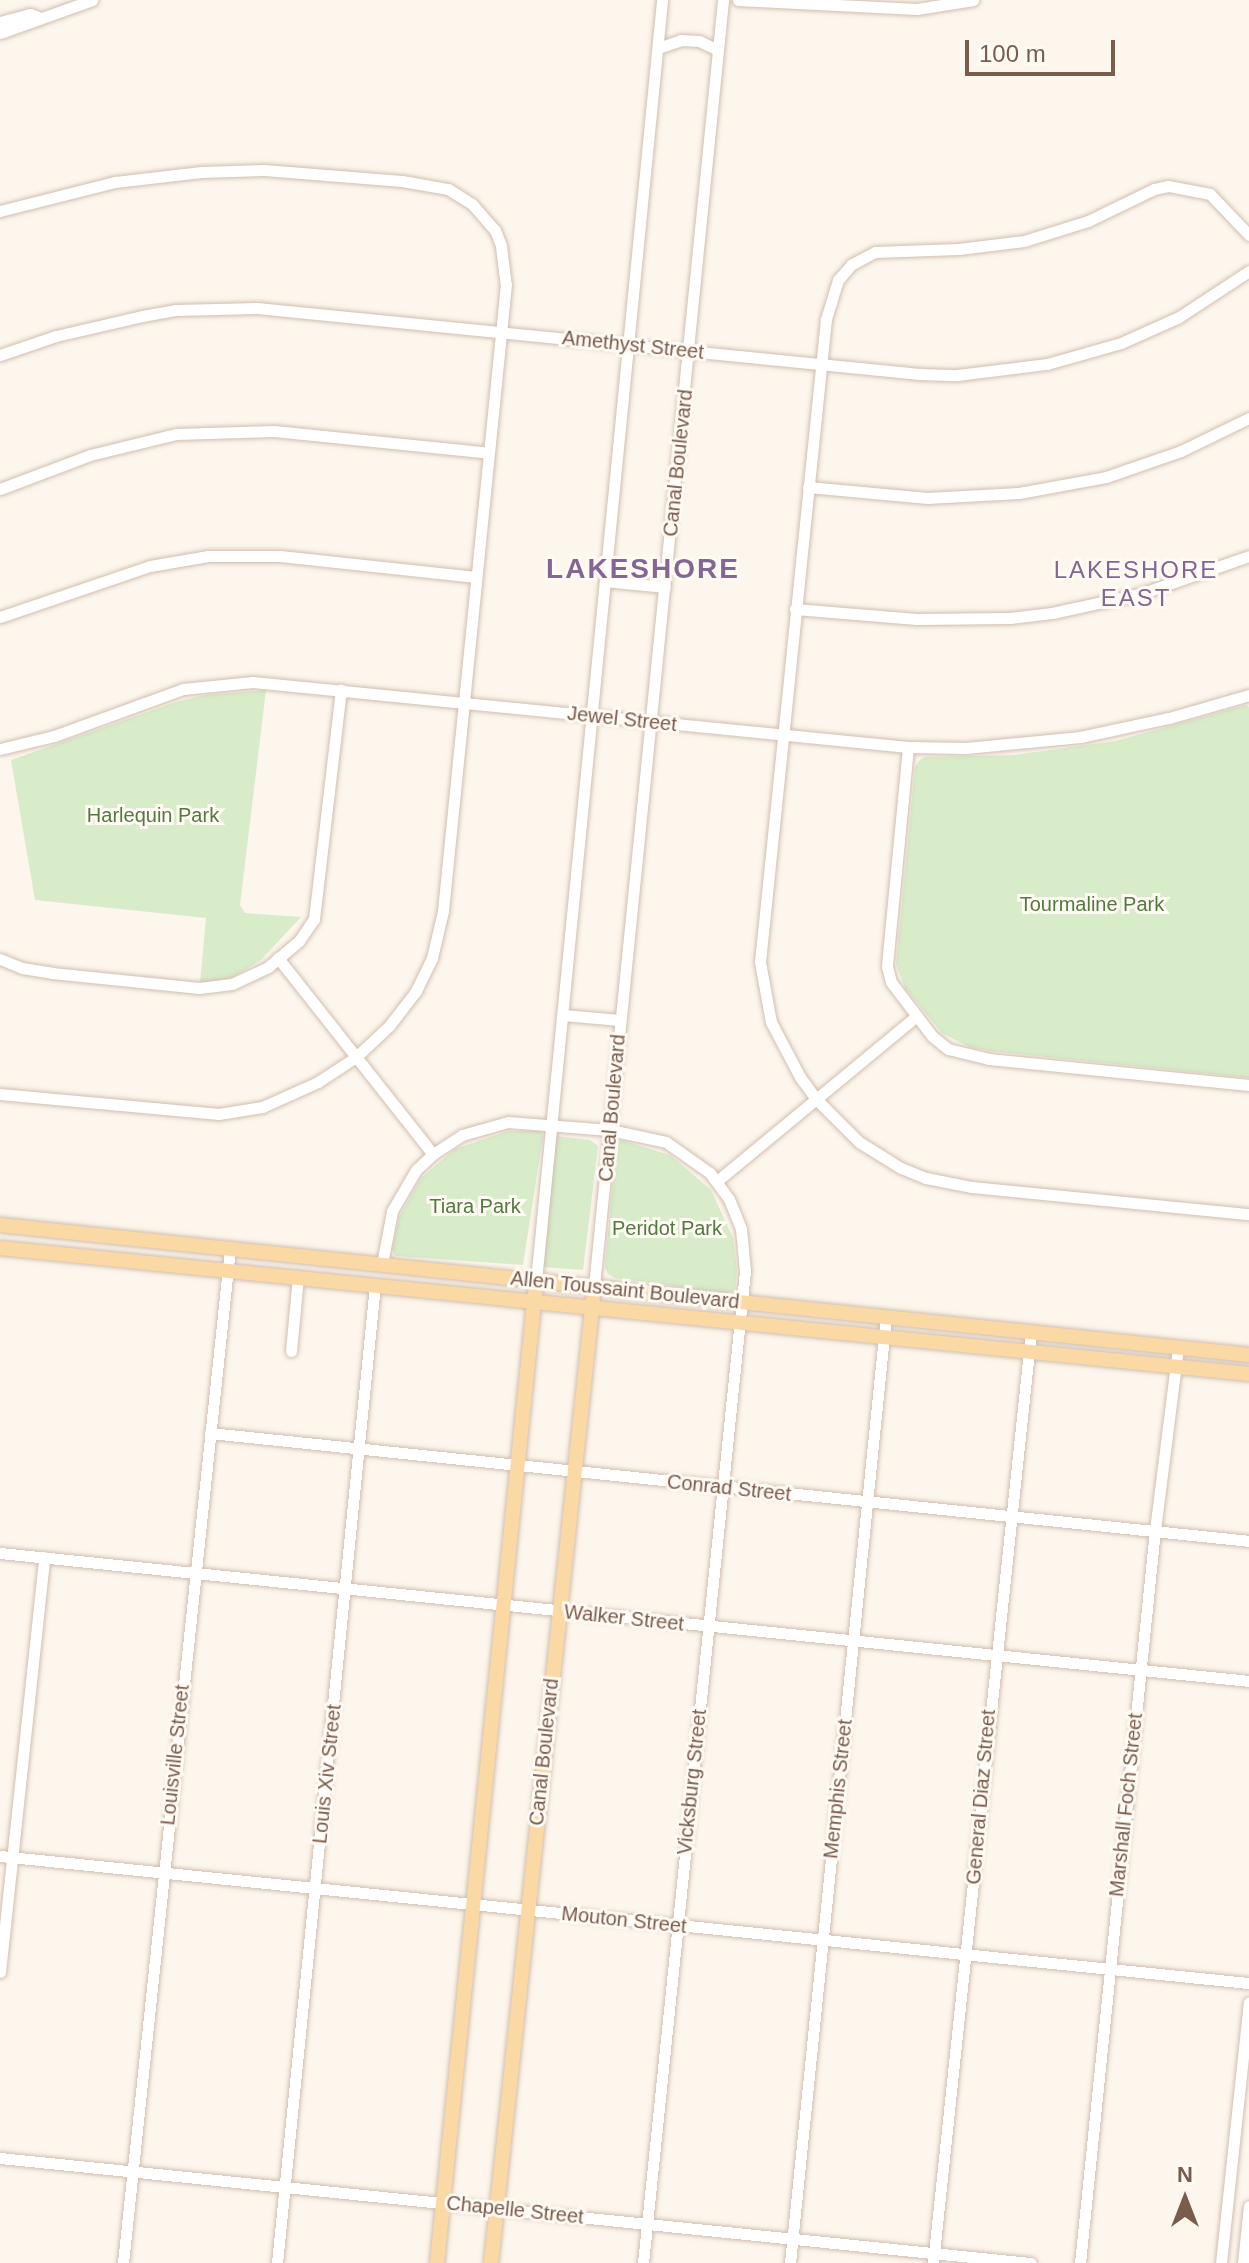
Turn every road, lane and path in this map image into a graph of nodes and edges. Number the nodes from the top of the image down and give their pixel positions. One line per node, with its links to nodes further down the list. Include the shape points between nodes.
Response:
1 (92, 0): 6 (street)
2 (662, 0): 9 (street)
3 (723, 0): 10 (street, Canal Boulevard)
4 (738, 0): 5 (street, via 917,9)
5 (973, 0)
6 (38, 17): 7 (street, via 30,14); 8 (street)
7 (0, 22)
8 (0, 33)
9 (658, 48): 10 (street, via 681,40); 15 (street)
10 (718, 50): 16 (street, Canal Boulevard)
11 (0, 211): 14 (street, via 100,184 201,172 302,172 448,189 485,217 501,246 506,284)
12 (1249, 235): 18 (street, via 1223,205 1195,189 1168,186 1088,221 1024,241 875,252 851,265 833,290)
13 (1249, 271): 18 (street, Amethyst Street, via 1148,332 1047,364 957,375)
14 (501, 331): 15 (street, Amethyst Street); 17 (street, Amethyst Street, via 224,307 142,316); 20 (street)
15 (628, 344): 16 (street, Amethyst Street); 25 (street)
16 (690, 350): 18 (street, Amethyst Street); 26 (street, Canal Boulevard)
17 (0, 355)
18 (821, 364): 21 (street)
19 (1249, 418): 21 (street, via 1181,451 1106,477 1019,493 927,498)
20 (489, 453): 22 (street, via 274,431 176,434 90,455); 24 (street)
21 (808, 487): 27 (street)
22 (0, 489)
23 (1249, 556): 27 (street, via 1140,594 1052,613 942,619)
24 (476, 577): 28 (street, via 280,556 208,556 150,566); 31 (street)
25 (605, 581): 26 (street); 32 (street)
26 (665, 587): 33 (street, Canal Boulevard)
27 (795, 609): 34 (street)
28 (0, 617)
29 (341, 690): 31 (street, Jewel Street); 36 (street, Jewel Street, via 253,682 183,689 54,736); 37 (street, via 316,908 305,934)
30 (1249, 695): 35 (street, Jewel Street, via 1080,737 966,748)
31 (463, 702): 32 (street, Jewel Street); 42 (street, via 443,911 432,958 405,1008)
32 (593, 716): 33 (street, Jewel Street); 39 (street)
33 (651, 722): 34 (street, Jewel Street); 41 (street, Canal Boulevard)
34 (781, 734): 35 (street, Jewel Street); 45 (street, via 760,962 763,992 779,1041)
35 (908, 747): 40 (street, via 887,966 891,982)
36 (0, 749)
37 (278, 958): 38 (street, via 251,976 199,988 22,968); 42 (street)
38 (0, 959)
39 (563, 1015): 41 (street); 46 (street)
40 (915, 1017): 43 (street, via 948,1049 964,1055); 45 (street)
41 (620, 1020): 47 (street, Canal Boulevard)
42 (356, 1057): 44 (street, via 288,1098 230,1113); 48 (street)
43 (1249, 1085)
44 (0, 1094)
45 (816, 1099): 49 (street); 50 (street, via 879,1156 926,1178)
46 (552, 1124): 47 (street, Vicksburg Street); 48 (street, Vicksburg Street, via 485,1126); 60 (street)
47 (610, 1130): 49 (street, Vicksburg Street, via 666,1142 694,1158); 62 (street, Canal Boulevard)
48 (433, 1154): 55 (street, Vicksburg Street, via 397,1200)
49 (717, 1181): 65 (street, Vicksburg Street, via 734,1208 743,1239)
50 (1249, 1214)
51 (0, 1225): 53 (main road, Allen Toussaint Boulevard)
52 (0, 1248): 56 (main road, Allen Toussaint Boulevard)
53 (230, 1248): 54 (main road, Allen Toussaint Boulevard); 56 (street, Louisville Street)
54 (284, 1254): 55 (main road, Allen Toussaint Boulevard); 58 (main road)
55 (382, 1264): 57 (main road, Allen Toussaint Boulevard)
56 (228, 1270): 58 (main road, Allen Toussaint Boulevard); 81 (street, Louisville Street)
57 (451, 1272): 60 (main road, Allen Toussaint Boulevard); 63 (main road)
58 (282, 1275): 59 (main road, Allen Toussaint Boulevard)
59 (298, 1277): 61 (main road, Allen Toussaint Boulevard); 76 (street)
60 (536, 1281): 62 (main road, Allen Toussaint Boulevard); 66 (main road)
61 (375, 1284): 63 (main road, Allen Toussaint Boulevard); 82 (street, Louis Xiv Street)
62 (594, 1286): 64 (main road, Allen Toussaint Boulevard); 67 (main road, Canal Boulevard)
63 (449, 1292): 66 (main road, Allen Toussaint Boulevard)
64 (655, 1293): 65 (main road, Allen Toussaint Boulevard); 69 (main road)
65 (741, 1301): 68 (main road, Allen Toussaint Boulevard); 71 (street, Vicksburg Street)
66 (534, 1302): 67 (main road, Allen Toussaint Boulevard); 83 (main road)
67 (592, 1307): 69 (main road, Allen Toussaint Boulevard); 84 (main road, Canal Boulevard)
68 (816, 1309): 70 (main road, Allen Toussaint Boulevard); 72 (main road)
69 (652, 1314): 71 (main road, Allen Toussaint Boulevard)
70 (886, 1316): 73 (main road, Allen Toussaint Boulevard); 74 (street, Memphis Street)
71 (739, 1321): 72 (main road, Allen Toussaint Boulevard); 85 (street, Vicksburg Street)
72 (814, 1329): 74 (main road, Allen Toussaint Boulevard)
73 (1031, 1332): 75 (main road, Allen Toussaint Boulevard); 77 (street, General Diaz Street)
74 (884, 1336): 77 (main road, Allen Toussaint Boulevard); 86 (street, Memphis Street)
75 (1178, 1348): 78 (main road, Allen Toussaint Boulevard); 79 (street, Marshall Foch Street)
76 (291, 1351)
77 (1029, 1351): 79 (main road, Allen Toussaint Boulevard); 87 (street, General Diaz Street)
78 (1249, 1355)
79 (1175, 1367): 80 (main road, Allen Toussaint Boulevard); 88 (street, Marshall Foch Street)
80 (1249, 1374)
81 (210, 1433): 82 (street, Conrad Street); 92 (street, Louisville Street)
82 (359, 1449): 83 (street, Conrad Street); 93 (street, Louis Xiv Street)
83 (520, 1465): 84 (street, Conrad Street); 94 (main road)
84 (572, 1470): 85 (street, Conrad Street); 95 (main road, Canal Boulevard)
85 (722, 1487): 86 (street, Conrad Street); 96 (street, Vicksburg Street)
86 (868, 1502): 87 (street, Conrad Street); 97 (street, Memphis Street)
87 (1010, 1515): 88 (street, Conrad Street); 98 (street, General Diaz Street)
88 (1155, 1530): 89 (street, Conrad Street); 99 (street, Marshall Foch Street)
89 (1249, 1541)
90 (0, 1553): 91 (street, Walker Street)
91 (44, 1557): 92 (street, Walker Street); 101 (street)
92 (196, 1574): 93 (street, Walker Street); 102 (street, Louisville Street)
93 (345, 1589): 94 (street, Walker Street); 103 (street, Louis Xiv Street)
94 (505, 1605): 95 (street, Walker Street); 104 (main road)
95 (558, 1611): 96 (street, Walker Street); 105 (main road, Canal Boulevard)
96 (708, 1626): 97 (street, Walker Street); 106 (street, Vicksburg Street)
97 (853, 1641): 98 (street, Walker Street); 107 (street, Memphis Street)
98 (995, 1655): 99 (street, Walker Street); 108 (street, General Diaz Street)
99 (1140, 1670): 100 (street, Walker Street); 109 (street, Marshall Foch Street)
100 (1249, 1681)
101 (6, 1857): 102 (street, Mouton Street); 110 (street)
102 (162, 1873): 103 (street, Mouton Street); 114 (street, Louisville Street)
103 (315, 1888): 104 (street, Mouton Street); 115 (street, Louis Xiv Street)
104 (474, 1904): 105 (street, Mouton Street); 116 (main road)
105 (527, 1910): 106 (street, Mouton Street); 118 (main road, Canal Boulevard)
106 (677, 1925): 107 (street, Mouton Street); 119 (street, Vicksburg Street)
107 (823, 1940): 108 (street, Mouton Street); 120 (street, Memphis Street)
108 (966, 1954): 109 (street, Mouton Street); 121 (street, General Diaz Street)
109 (1110, 1969): 111 (street, Mouton Street); 129 (street, Marshall Foch Street)
110 (0, 1972)
111 (1249, 1983)
112 (1249, 2002): 130 (street)
113 (0, 2158): 114 (street, Chapelle Street)
114 (133, 2171): 115 (street, Chapelle Street); 122 (street, Louisville Street)
115 (284, 2187): 116 (street, Chapelle Street); 123 (street, Louis Xiv Street)
116 (443, 2203): 118 (street, Chapelle Street); 124 (main road)
117 (1249, 2206): 131 (street)
118 (496, 2208): 119 (street, Chapelle Street); 125 (main road, Canal Boulevard)
119 (647, 2224): 120 (street, Chapelle Street); 126 (street, Vicksburg Street)
120 (792, 2239): 121 (street, Chapelle Street); 127 (street, Memphis Street)
121 (934, 2258): 128 (street, Chapelle Street)
122 (123, 2263)
123 (277, 2263)
124 (437, 2263)
125 (491, 2263)
126 (643, 2263)
127 (790, 2263)
128 (1031, 2263)
129 (1080, 2263)
130 (1221, 2263)
131 (1243, 2263)

